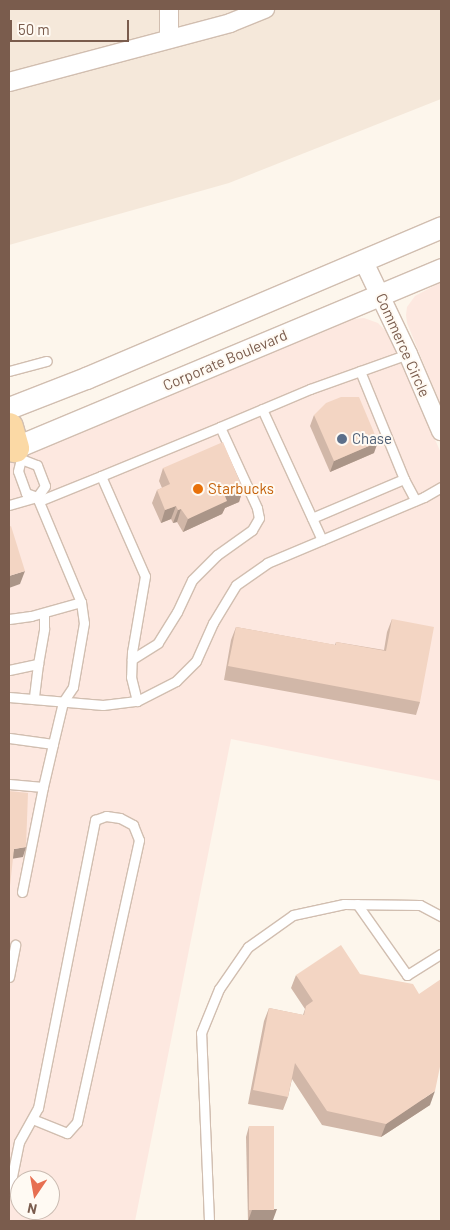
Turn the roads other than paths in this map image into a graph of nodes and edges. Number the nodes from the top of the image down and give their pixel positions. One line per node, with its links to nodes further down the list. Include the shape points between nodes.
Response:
1 (169, 9): 3 (street)
2 (265, 9): 3 (street, via 230,23)
3 (170, 39): 4 (street)
4 (9, 82)
5 (441, 227): 6 (street)
6 (363, 260): 8 (street, Commerce Circle); 13 (street)
7 (441, 269): 8 (street, Corporate Boulevard)
8 (380, 294): 9 (street, Commerce Circle); 17 (street, Corporate Boulevard)
9 (408, 354): 12 (lane); 16 (street, Commerce Circle)
10 (47, 361): 11 (lane)
11 (9, 371)
12 (360, 371): 14 (lane); 19 (lane)
13 (9, 408)
14 (262, 409): 15 (lane); 24 (lane)
15 (220, 427): 18 (lane); 29 (lane, via 259,518 252,530 217,555 192,580 158,643)
16 (441, 431)
17 (14, 446): 21 (lane, via 26,493); 21 (lane, via 37,465 45,486)
18 (101, 476): 21 (lane); 29 (lane, via 145,576)
19 (404, 479): 22 (lane); 24 (lane)
20 (441, 487): 22 (lane)
21 (38, 499): 23 (lane); 26 (lane)
22 (415, 500): 25 (lane)
23 (9, 505)
24 (312, 518): 25 (lane)
25 (322, 540): 34 (lane, via 267,563 236,585 213,623 196,661 176,681)
26 (81, 602): 27 (lane); 35 (lane, via 84,623 73,687)
27 (44, 613): 28 (lane); 30 (lane)
28 (9, 619)
29 (132, 659): 34 (lane, via 131,677)
30 (38, 664): 31 (lane); 33 (lane)
31 (9, 670)
32 (9, 697): 33 (lane)
33 (34, 699): 35 (lane)
34 (136, 701): 35 (lane, via 103,705)
35 (63, 702): 37 (lane)
36 (9, 738): 37 (lane)
37 (52, 744): 39 (lane)
38 (9, 784): 39 (lane)
39 (44, 788): 40 (lane)
40 (22, 892)
41 (357, 904): 42 (lane, via 420,905); 44 (lane, via 407,975); 48 (lane, via 293,915 248,947 219,989 201,1033)
42 (441, 916)
43 (15, 945): 45 (lane)
44 (441, 954)
45 (9, 977)
46 (33, 1119): 46 (lane, via 38,1108 95,820 106,816 120,818 133,825 139,840 77,1122 67,1133); 47 (lane, via 19,1142)
47 (9, 1191)
48 (209, 1221)

